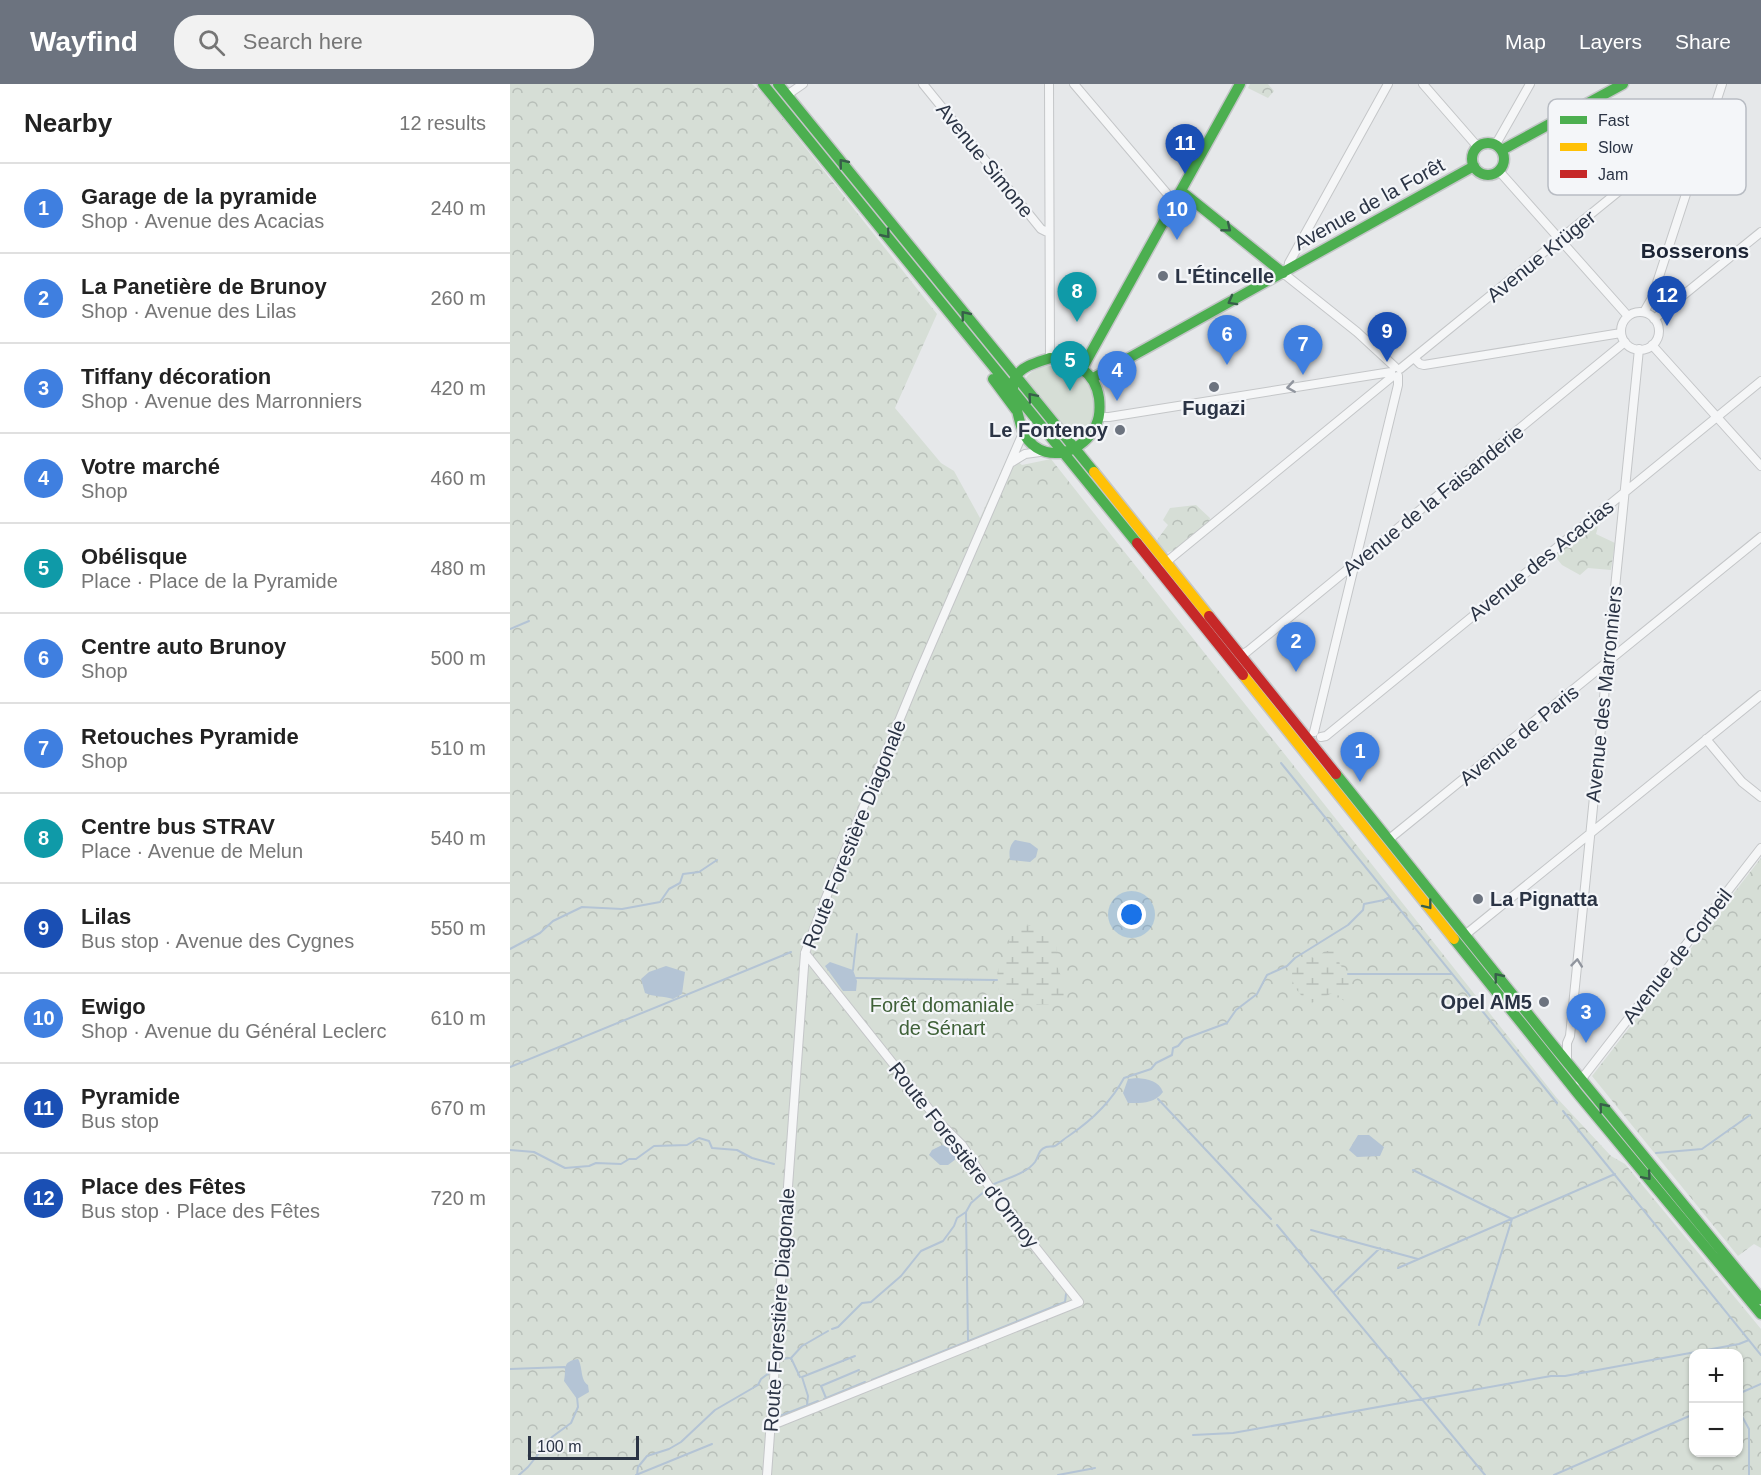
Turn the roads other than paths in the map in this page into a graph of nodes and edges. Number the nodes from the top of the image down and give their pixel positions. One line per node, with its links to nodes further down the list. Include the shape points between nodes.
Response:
1 (758, 84): 17 (main road)
2 (763, 84): 17 (main road)
3 (778, 84): 14 (main road)
4 (803, 84): 14 (street)
5 (923, 84): 28 (street, Avenue Simone, via 1041,229)
6 (1049, 84): 28 (street)
7 (1074, 84): 26 (street)
8 (1240, 84): 23 (main road)
9 (1388, 84): 30 (street)
10 (1423, 84): 19 (street)
11 (1530, 84): 20 (street)
12 (1623, 84): 15 (main road)
13 (1722, 84): 16 (street)
14 (791, 92): 43 (main road, one-way to 14)
15 (1593, 99)
16 (1716, 99)
17 (783, 107): 37 (main road, one-way to 37)
18 (1548, 122): 20 (main road)
19 (1477, 146): 20 (main road, via 1484,143); 21 (main road, via 1472,156)
20 (1499, 147): 22 (main road, via 1504,162)
21 (1474, 166): 22 (main road, via 1485,175); 30 (main road, Avenue de la Forêt)
22 (1499, 171): 29 (street)
23 (1181, 192): 26 (main road); 30 (main road, one-way to 30)
24 (1615, 195): 29 (street, Avenue Krüger)
25 (1685, 195): 31 (street)
26 (1175, 203): 41 (main road)
27 (1761, 232): 33 (street)
28 (1049, 233): 39 (street)
29 (1560, 240): 32 (street); 40 (street, Avenue Krüger)
30 (1286, 271): 42 (street, via 1357,332); 44 (main road, Avenue de la Forêt, one-way to 44)
31 (1644, 312): 32 (street); 33 (street)
32 (1628, 315): 34 (street)
33 (1654, 319): 36 (street, via 1659,330)
34 (1621, 333): 35 (street); 40 (street, via 1424,365)
35 (1625, 342): 38 (street); 58 (street, Avenue de la Faisanderie)
36 (1652, 345): 38 (street); 49 (street)
37 (978, 346): 46 (main road); 47 (main road, via 979,358)
38 (1639, 349): 55 (street, Avenue des Marronniers)
39 (1050, 358): 41 (main road); 43 (main road)
40 (1415, 359): 42 (street, Avenue Krüger)
41 (1083, 367): 44 (main road)
42 (1395, 372): 48 (street, one-way to 48); 57 (street, Avenue Krüger); 58 (street, via 1398,385)
43 (1015, 377): 46 (main road); 51 (main road, one-way to 43)
44 (1093, 378): 48 (main road)
45 (1761, 381): 49 (street, Avenue des Acacias)
46 (1013, 391): 47 (main road); 51 (main road)
47 (1016, 410): 50 (main road)
48 (1099, 417): 51 (main road, via 1089,436)
49 (1717, 417): 54 (street); 55 (street, Avenue des Acacias)
50 (1023, 433): 52 (main road); 53 (street, Route Forestière Diagonale)
51 (1069, 451): 52 (main road, via 1058,455); 57 (main road); 73 (main road, one-way to 73)
52 (1041, 452): 53 (street, via 1024,454)
53 (1012, 462): 71 (street, Route Forestière Diagonale, via 914,686)
54 (1761, 466)
55 (1625, 492): 60 (street, Avenue des Marronniers); 63 (street, Avenue des Acacias, via 1326,736)
56 (1761, 537): 60 (street, Avenue de Paris)
57 (1166, 563): 59 (main road)
58 (1356, 563): 59 (street, Avenue de la Faisanderie); 63 (street)
59 (1240, 656): 62 (main road)
60 (1608, 663): 67 (street, Avenue des Marronniers); 68 (street, Avenue de Paris)
61 (1761, 695): 64 (street)
62 (1302, 732): 63 (street); 65 (main road)
63 (1317, 734): 65 (street, via 1320,745)
64 (1706, 739): 66 (street, via 1742,782); 67 (street)
65 (1316, 750): 68 (main road)
66 (1761, 797)
67 (1590, 833): 70 (street); 72 (street, Avenue des Marronniers, one-way to 67)
68 (1388, 840): 70 (main road)
69 (1761, 848): 76 (street, Avenue de Corbeil)
70 (1465, 935): 74 (main road, one-way to 70)
71 (805, 952): 80 (street, Route Forestière Diagonale); 80 (street, Route Forestière d'Ormoy, via 940,1125 962,1146 998,1200 1079,1302)
72 (1569, 1038): 74 (street); 75 (street, Avenue des Marronniers)
73 (1537, 1042): 74 (street); 77 (main road)
74 (1551, 1046): 75 (main road)
75 (1567, 1063): 76 (main road)
76 (1581, 1079): 77 (street); 78 (main road, one-way to 76)
77 (1579, 1095): 79 (main road, one-way to 79)
78 (1761, 1299)
79 (1761, 1314)
80 (770, 1426): 81 (street, Route Forestière Diagonale)
81 (767, 1475)

